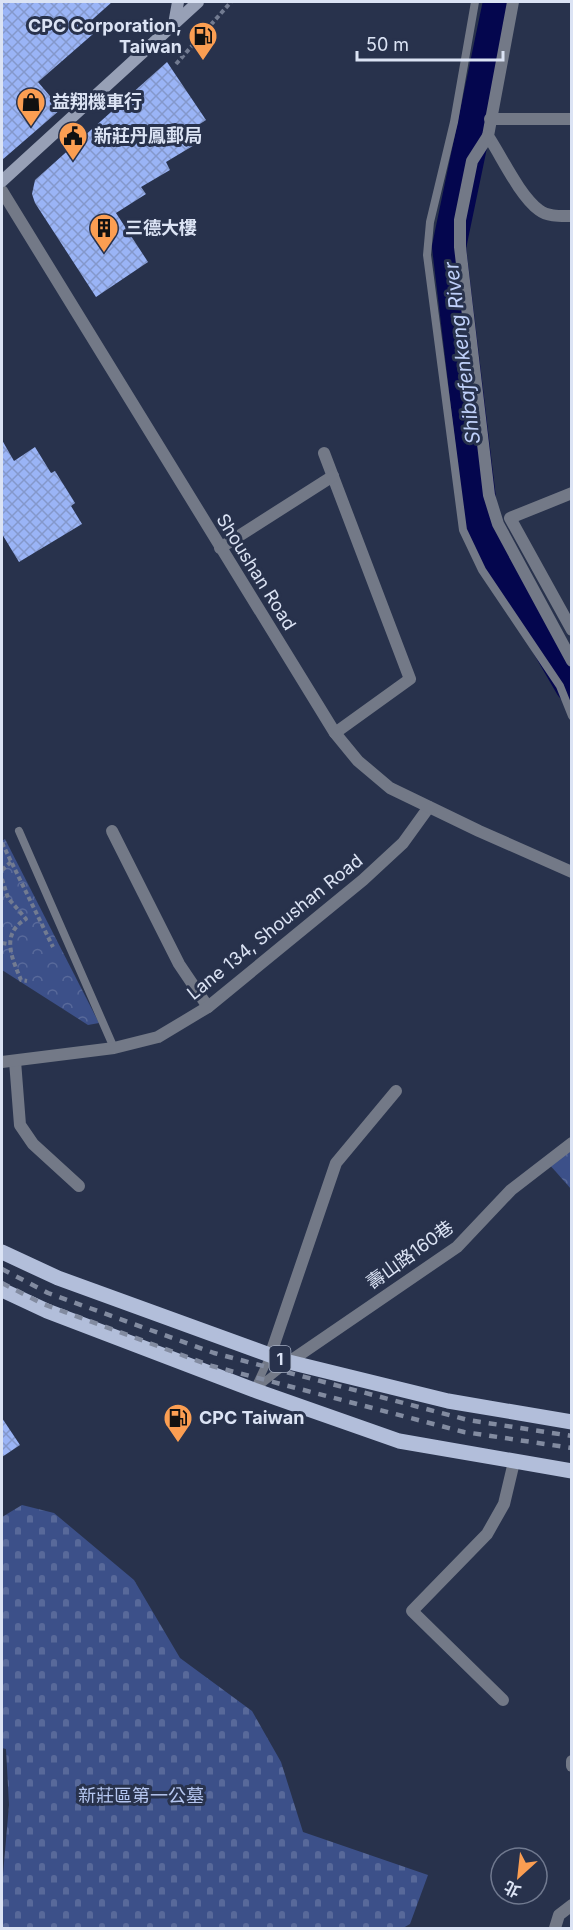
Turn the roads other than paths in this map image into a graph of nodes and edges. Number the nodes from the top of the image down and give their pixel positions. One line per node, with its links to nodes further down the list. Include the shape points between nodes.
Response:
1 (178, 2): 5 (main road)
2 (198, 2): 5 (main road)
3 (475, 2): 18 (lane, via 454,122 430,222 427,255 453,459 463,530 482,570 560,686)
4 (513, 2): 7 (street)
5 (174, 24): 9 (main road)
6 (572, 119): 7 (street)
7 (490, 120): 8 (street)
8 (488, 136): 11 (street, via 541,211); 17 (street, via 472,161 460,220 460,247 489,495 498,524)
9 (2, 181)
10 (2, 192): 15 (street, Shoushan Road)
11 (572, 216)
12 (324, 453): 13 (street)
13 (333, 476): 15 (street); 19 (street, via 410,680)
14 (572, 493): 16 (street, via 510,518)
15 (220, 548): 19 (street, Shoushan Road)
16 (572, 630)
17 (572, 661)
18 (572, 716)
19 (334, 732): 20 (street, Shoushan Road, via 358,761 390,788)
20 (429, 807): 23 (street, Shoushan Road); 24 (street, Lane 134, Shoushan Road, via 403,843 363,880)
21 (19, 831): 25 (lane)
22 (112, 831): 24 (street, via 179,964)
23 (572, 872)
24 (208, 1007): 25 (street, Lane 134, Shoushan Road, via 158,1037)
25 (114, 1048): 26 (street, Lane 134, Shoushan Road)
26 (15, 1060): 27 (street, Lane 134, Shoushan Road); 30 (street, via 20,1125 33,1144)
27 (2, 1062)
28 (396, 1091): 33 (street, via 336,1164)
29 (572, 1143): 34 (street, 壽山路160巷, via 511,1190 457,1247)
30 (78, 1186)
31 (2, 1252): 33 (main road, 1, via 58,1278)
32 (2, 1290): 35 (main road, 1)
33 (270, 1356): 34 (main road, 1); 35 (lane)
34 (289, 1362): 35 (lane); 36 (main road, 1, via 448,1401)
35 (254, 1390): 37 (main road, 1, via 399,1441)
36 (572, 1422)
37 (514, 1462): 38 (main road, 1); 39 (street, via 504,1504 487,1534 412,1611)
38 (572, 1471)
39 (503, 1700)
40 (572, 1761): 41 (street)
41 (572, 1766)
42 (572, 1905): 43 (street, via 558,1916)
43 (555, 1929)

